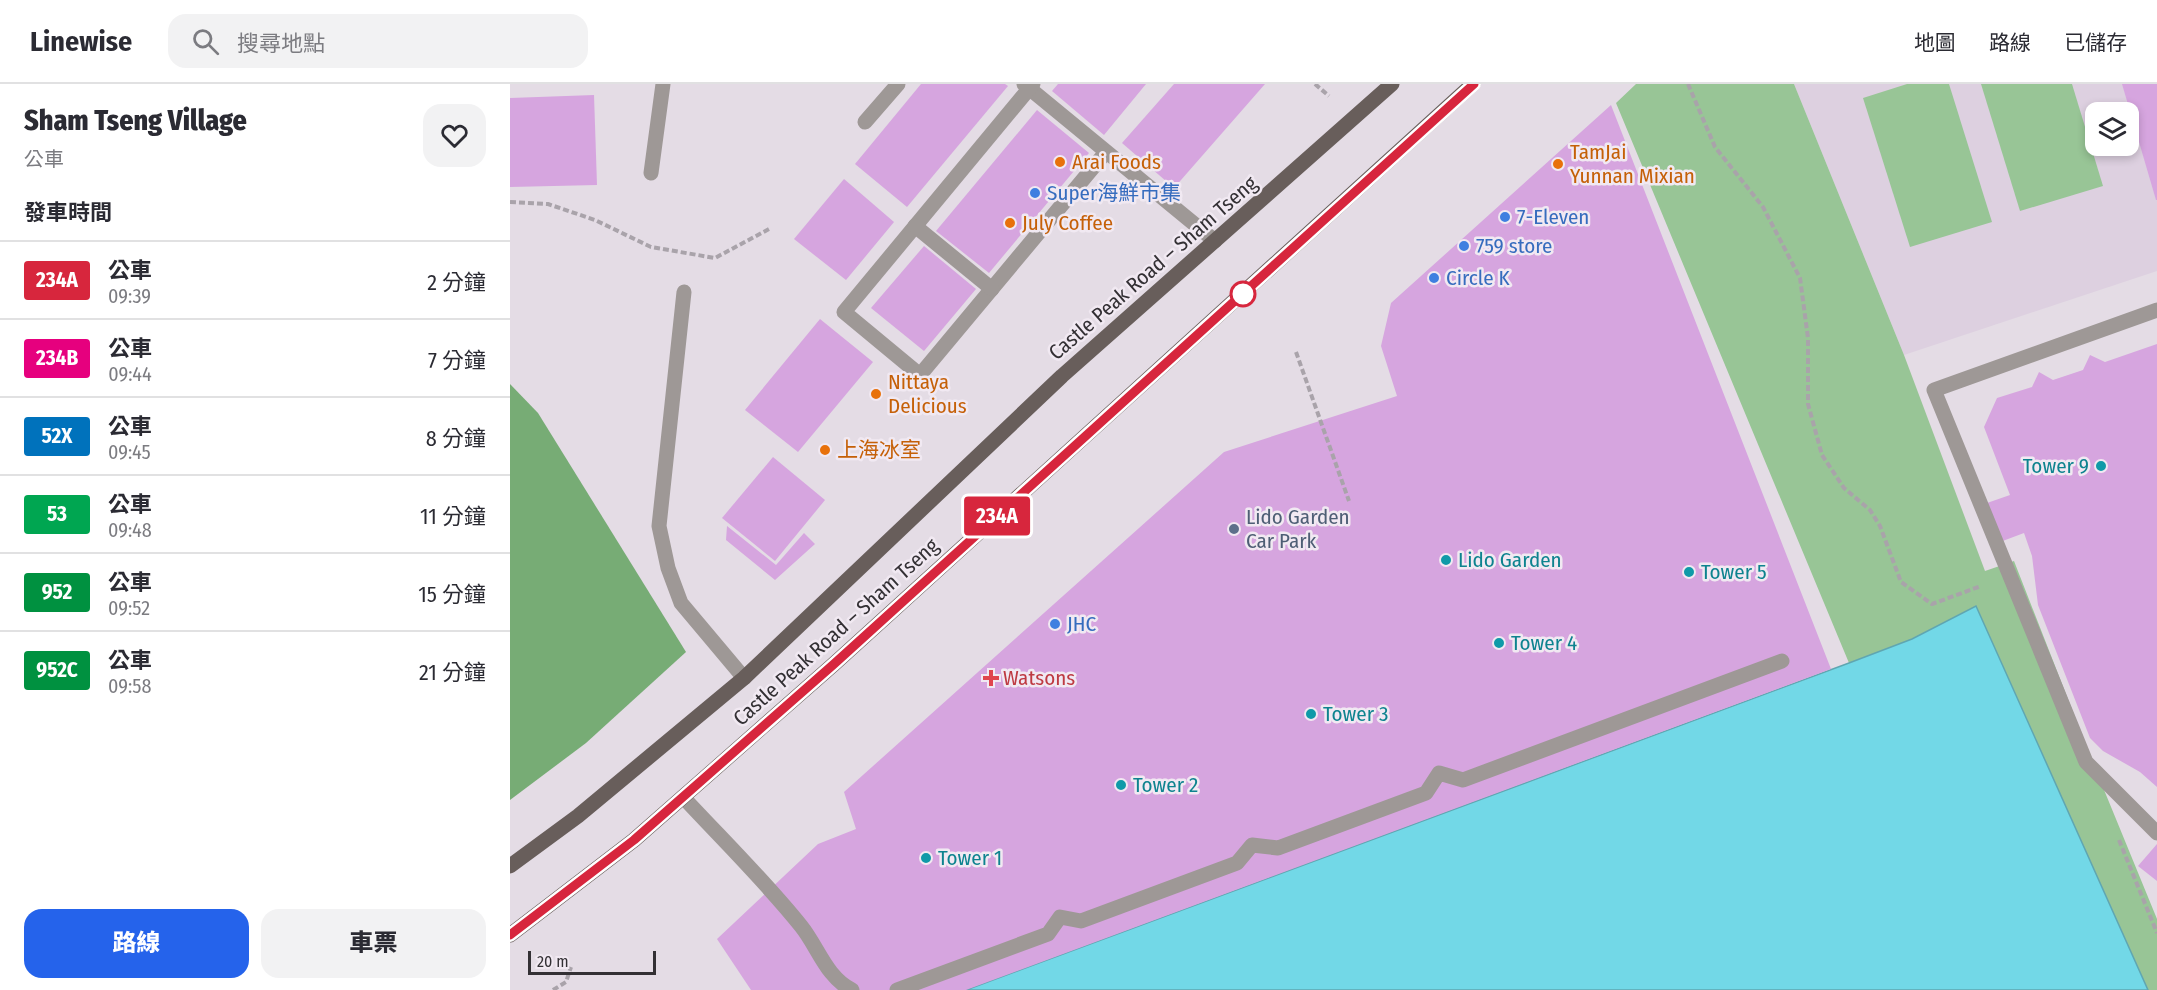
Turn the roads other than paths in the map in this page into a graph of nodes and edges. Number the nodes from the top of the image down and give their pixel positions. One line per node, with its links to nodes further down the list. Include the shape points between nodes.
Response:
1 (663, 84): 8 (lane)
2 (898, 84): 6 (lane)
3 (1392, 84): 10 (main road, Castle Peak Road – Sham Tseng)
4 (1473, 84): 16 (main road, Castle Peak Road – Sham Tseng, via 834,664)
5 (1029, 86): 7 (lane); 9 (lane)
6 (865, 123)
7 (1106, 152): 10 (lane); 11 (lane)
8 (651, 174)
9 (915, 226): 11 (lane); 11 (lane, via 844,312 920,375)
10 (1215, 242): 15 (main road, Castle Peak Road – Sham Tseng, via 1062,376)
11 (992, 289)
12 (684, 292): 15 (lane, via 659,526 681,603)
13 (2157, 310): 17 (lane, via 1934,390 2086,762)
14 (1782, 661): 21 (lane, via 1463,780 1439,773 1426,793 1278,848 1252,845 1237,863 1081,921 1060,917 1048,934)
15 (744, 678): 18 (main road, Castle Peak Road – Sham Tseng, via 578,816)
16 (683, 796): 19 (main road, Castle Peak Road – Sham Tseng, via 634,840); 20 (lane, via 803,928 825,966)
17 (2157, 833)
18 (510, 866)
19 (510, 935)
20 (852, 990)
21 (897, 990)

